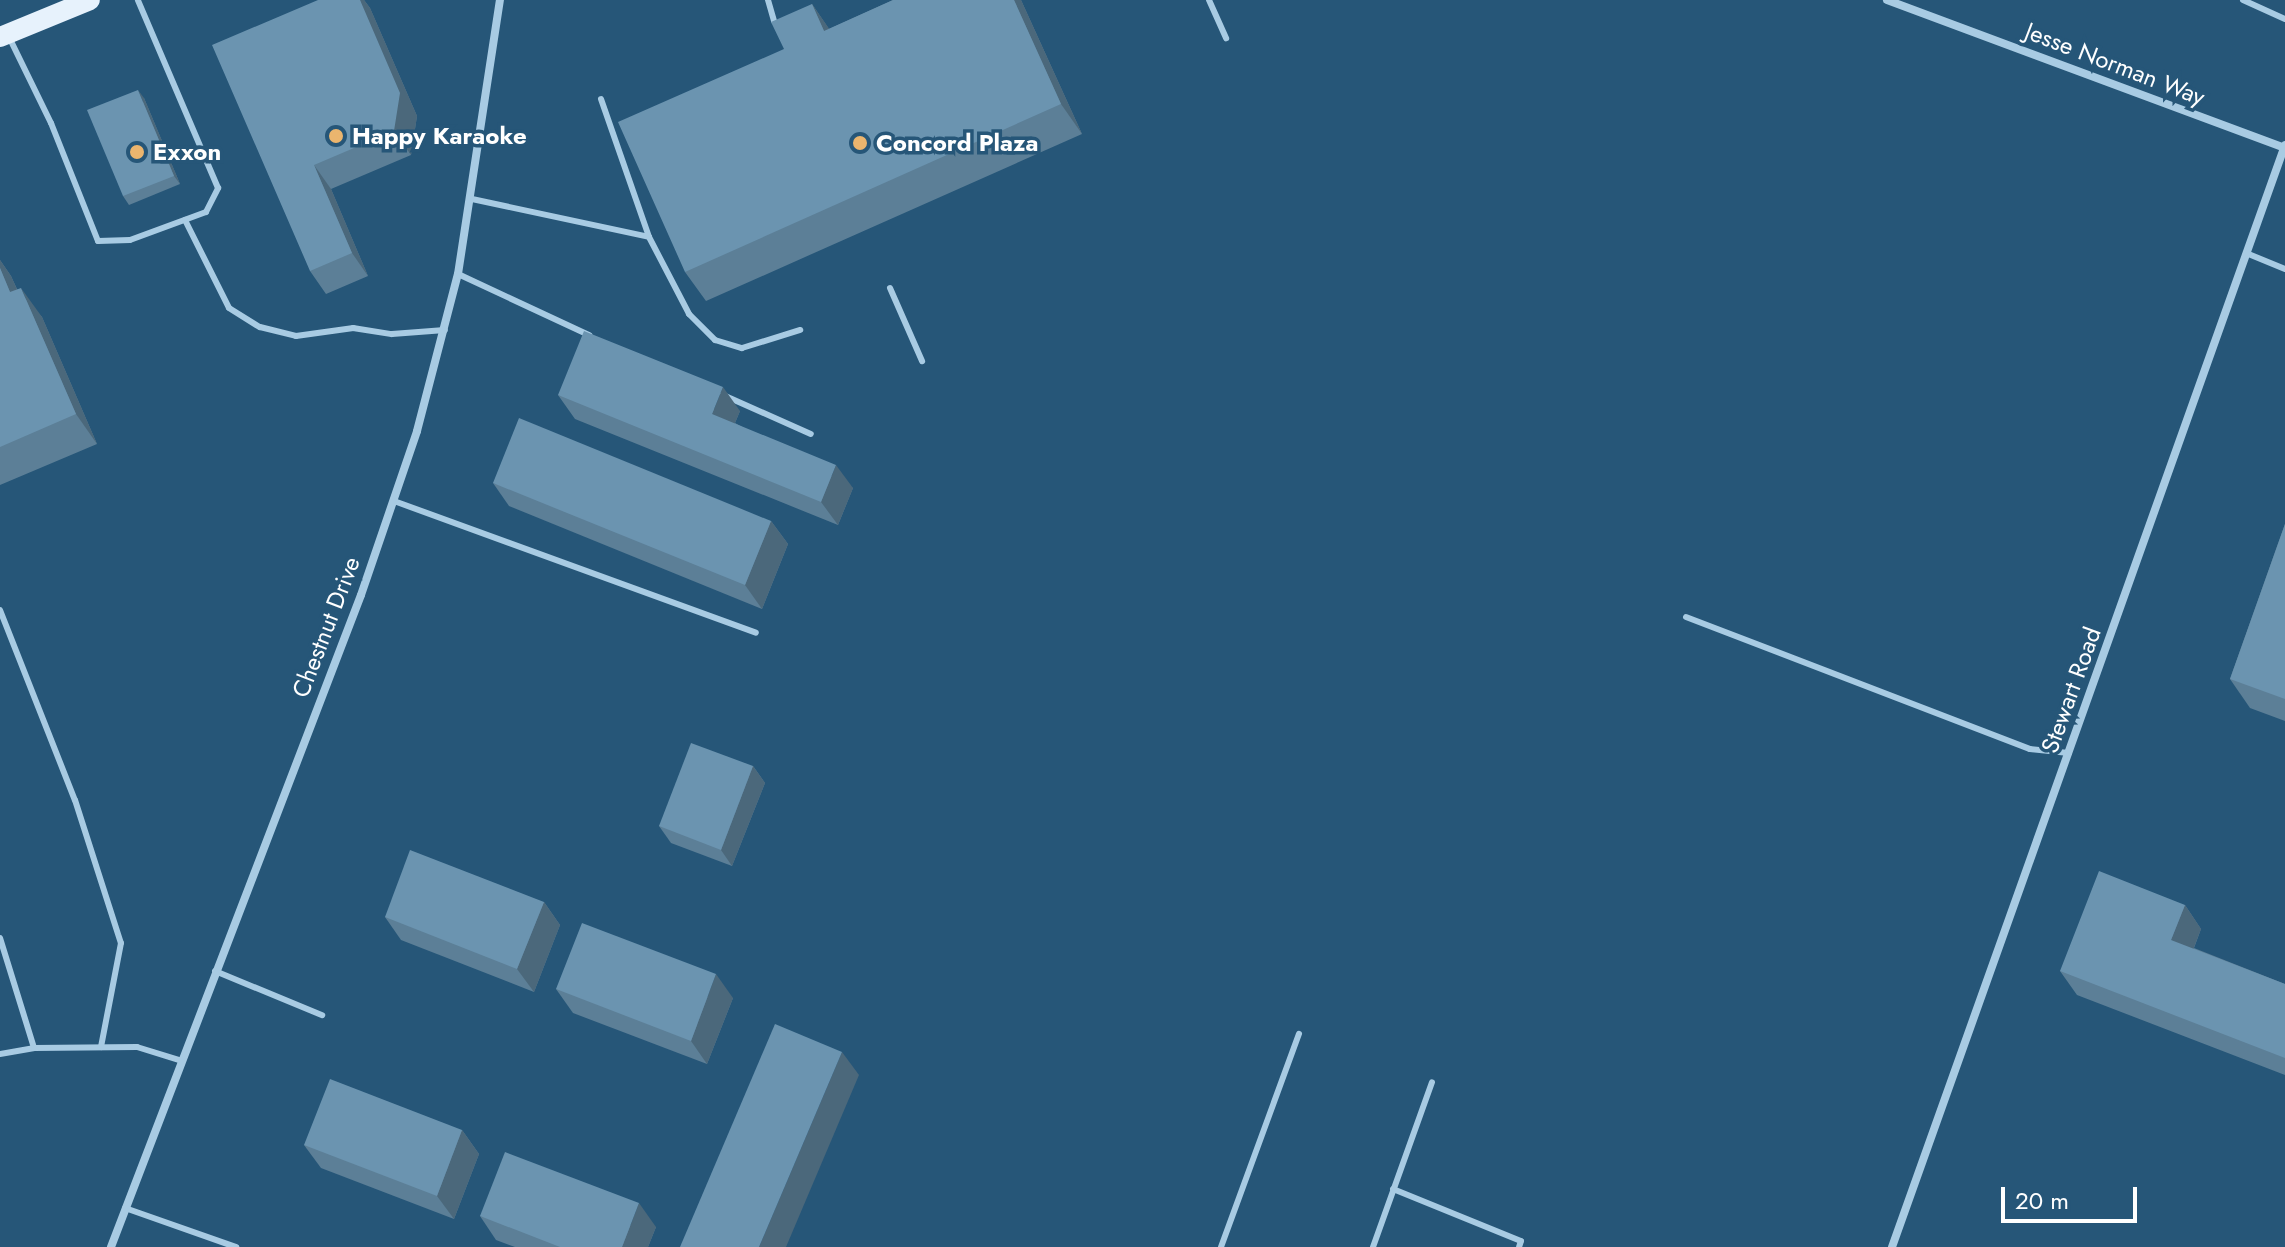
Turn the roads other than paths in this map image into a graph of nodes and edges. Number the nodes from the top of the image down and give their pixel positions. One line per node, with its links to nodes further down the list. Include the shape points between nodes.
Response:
1 (90, 0): 8 (main road)
2 (138, 0): 16 (lane, via 218,188 206,212)
3 (500, 0): 15 (street, Chestnut Drive)
4 (768, 0): 10 (lane)
5 (1209, 0): 12 (lane)
6 (1887, 0): 14 (street, Jesse Norman Way)
7 (2243, 0): 9 (lane)
8 (62, 6): 11 (main road)
9 (2285, 19)
10 (774, 21)
11 (4, 36): 16 (lane, via 51,123 98,241 130,240)
12 (1226, 38)
13 (601, 99): 17 (lane)
14 (2284, 147): 18 (street, Stewart Road)
15 (472, 199): 17 (lane); 20 (street, Chestnut Drive)
16 (185, 220): 22 (lane, via 229,308 260,327 296,336 353,328 392,334)
17 (649, 237): 23 (lane, via 689,314 715,340 742,348)
18 (2246, 253): 19 (lane); 32 (street, Stewart Road)
19 (2285, 269)
20 (458, 274): 22 (street, Chestnut Drive); 24 (lane)
21 (890, 288): 25 (lane)
22 (445, 330): 28 (street, Chestnut Drive)
23 (800, 330)
24 (593, 337)
25 (922, 361)
26 (709, 388): 27 (lane)
27 (811, 434)
28 (394, 501): 31 (lane); 34 (street, Chestnut Drive)
29 (0, 610): 37 (lane, via 75,800 121,943)
30 (1686, 617): 32 (lane, via 2030,749)
31 (756, 633)
32 (2069, 753): 49 (street, Stewart Road)
33 (0, 938): 38 (lane)
34 (215, 971): 35 (lane); 40 (street, Chestnut Drive)
35 (322, 1015)
36 (1299, 1034): 46 (lane)
37 (101, 1047): 38 (lane); 40 (lane, via 137,1047)
38 (34, 1048): 39 (lane)
39 (0, 1054)
40 (182, 1061): 43 (street, Chestnut Drive)
41 (1432, 1082): 42 (lane)
42 (1393, 1189): 47 (lane); 48 (lane, via 1521,1241)
43 (125, 1208): 44 (street, Chestnut Drive); 45 (lane)
44 (111, 1247)
45 (236, 1247)
46 (1221, 1247)
47 (1373, 1247)
48 (1519, 1247)
49 (1892, 1247)

